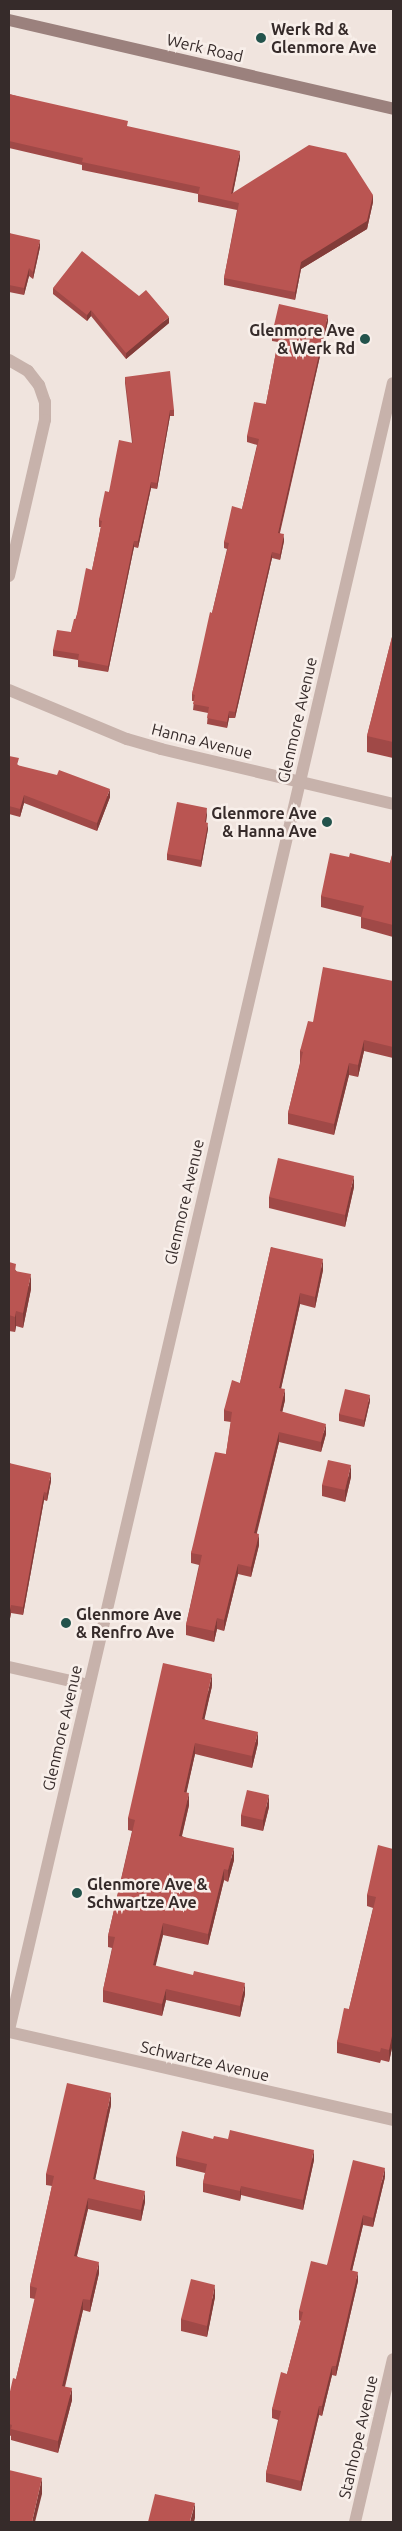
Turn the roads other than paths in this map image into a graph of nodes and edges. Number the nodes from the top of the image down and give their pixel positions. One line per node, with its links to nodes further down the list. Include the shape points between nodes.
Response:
1 (9, 20): 2 (main road, Werk Road)
2 (393, 109)
3 (9, 360): 5 (street, via 28,371 39,385 45,402 45,420)
4 (393, 383): 7 (street, Glenmore Avenue)
5 (9, 576)
6 (9, 690): 7 (street, Hanna Avenue, via 161,750)
7 (299, 782): 8 (street, Hanna Avenue); 10 (street, Glenmore Avenue)
8 (393, 804)
9 (9, 1667): 10 (street)
10 (88, 1685): 11 (street, Glenmore Avenue)
11 (9, 2031): 12 (street, Schwartze Avenue)
12 (393, 2120)
13 (393, 2358): 14 (street, Stanhope Avenue)
14 (355, 2522)

